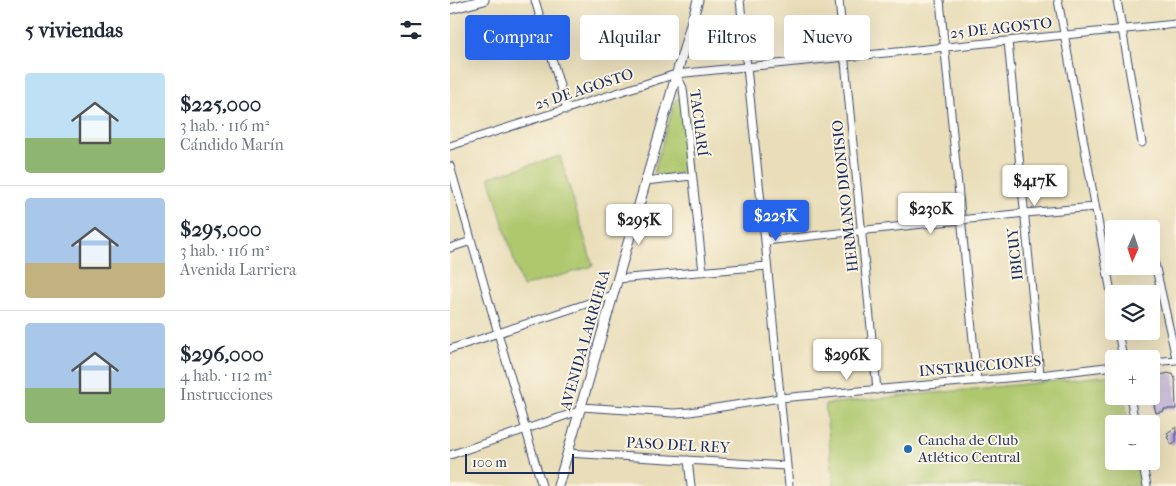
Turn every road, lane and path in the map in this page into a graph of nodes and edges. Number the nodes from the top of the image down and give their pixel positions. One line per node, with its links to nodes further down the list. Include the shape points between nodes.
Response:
1 (484, 0): 9 (street)
2 (535, 0): 21 (street)
3 (698, 0): 20 (street, AVENIDA LARRIERA)
4 (740, 0): 19 (street)
5 (839, 0): 10 (street, HERMANO DIONISIO)
6 (940, 0): 15 (street)
7 (1058, 0): 13 (street)
8 (1117, 0): 12 (street)
9 (450, 9)
10 (841, 15)
11 (1176, 24): 12 (street, 25 DE AGOSTO)
12 (1122, 30): 13 (street, 25 DE AGOSTO); 22 (street)
13 (1064, 35): 14 (street, 25 DE AGOSTO); 27 (street)
14 (1008, 41): 15 (street, 25 DE AGOSTO); 28 (street, IBICUY)
15 (945, 47): 16 (street, 25 DE AGOSTO); 29 (street)
16 (870, 54)
17 (816, 60): 19 (street, 25 DE AGOSTO)
18 (845, 60): 30 (street, HERMANO DIONISIO)
19 (747, 67): 20 (street, 25 DE AGOSTO); 32 (street)
20 (676, 74): 21 (street, 25 DE AGOSTO); 25 (street, TACUARÍ, via 683,88); 26 (street, AVENIDA LARRIERA)
21 (567, 110): 23 (street, 25 DE AGOSTO)
22 (1142, 143)
23 (450, 146)
24 (450, 166): 31 (street)
25 (692, 176): 26 (street, TACUARÍ); 36 (street, TACUARÍ)
26 (645, 181): 38 (street, AVENIDA LARRIERA)
27 (1095, 207): 28 (street); 33 (street)
28 (1025, 213): 29 (street); 45 (street, IBICUY)
29 (962, 220): 30 (street); 46 (street)
30 (862, 231): 32 (street); 47 (street, HERMANO DIONISIO)
31 (471, 241): 34 (street); 40 (street)
32 (765, 241): 35 (street)
33 (1105, 246)
34 (450, 248)
35 (767, 266): 36 (street); 48 (street)
36 (703, 272): 38 (street)
37 (1157, 275): 42 (street)
38 (617, 279): 39 (street, AVENIDA LARRIERA)
39 (613, 295): 40 (street); 49 (street, AVENIDA LARRIERA)
40 (497, 332): 41 (street); 50 (street)
41 (450, 349)
42 (1176, 359): 43 (street)
43 (1160, 361)
44 (1105, 367): 45 (street, INSTRUCCIONES)
45 (1040, 375): 46 (street, INSTRUCCIONES)
46 (977, 381): 47 (street, INSTRUCCIONES)
47 (877, 390): 48 (street, INSTRUCCIONES)
48 (780, 398): 49 (street, INSTRUCCIONES, via 674,413); 54 (street)
49 (580, 409): 50 (street, INSTRUCCIONES); 51 (street, AVENIDA LARRIERA)
50 (525, 428): 52 (street, INSTRUCCIONES); 56 (street)
51 (567, 453): 53 (street, PASO DEL REY); 57 (street, AVENIDA LARRIERA)
52 (450, 455)
53 (688, 460): 54 (street, PASO DEL REY); 58 (street)
54 (786, 466): 59 (street)
55 (1144, 470): 60 (street)
56 (542, 486)
57 (558, 486)
58 (691, 486)
59 (789, 486)
60 (1147, 486)

